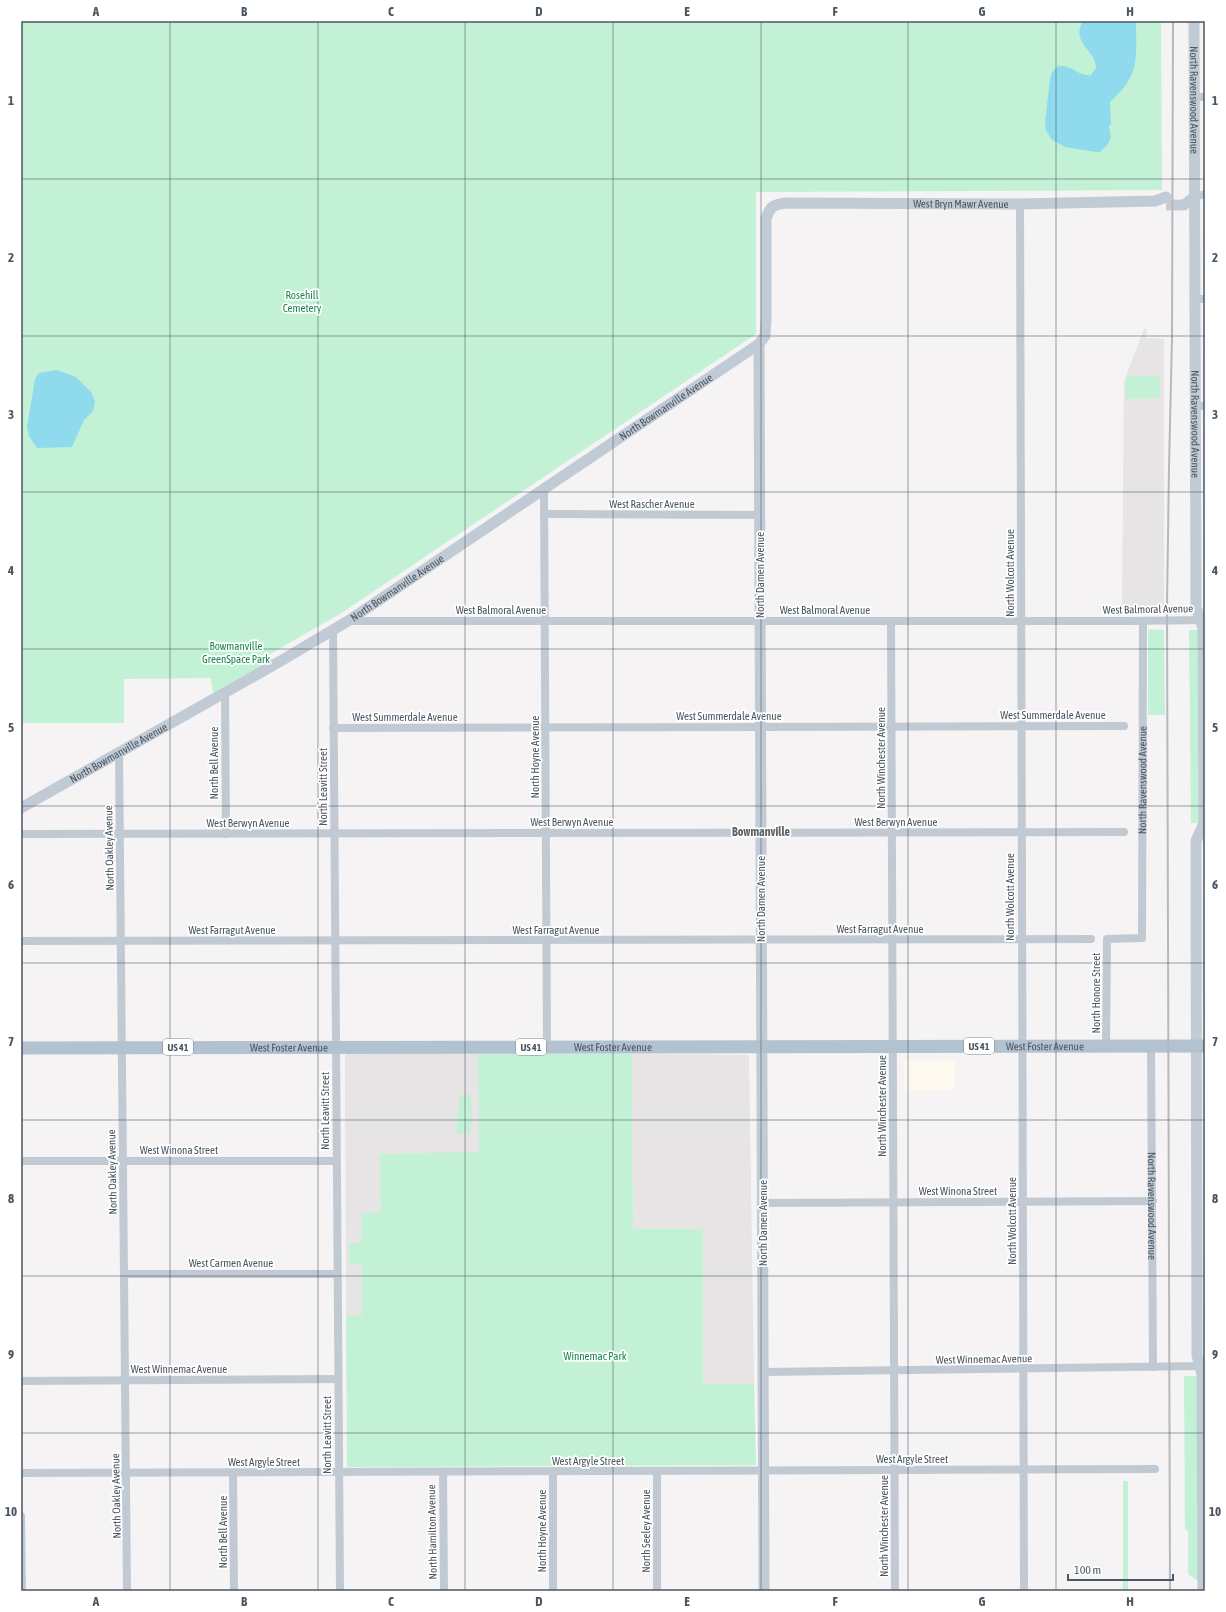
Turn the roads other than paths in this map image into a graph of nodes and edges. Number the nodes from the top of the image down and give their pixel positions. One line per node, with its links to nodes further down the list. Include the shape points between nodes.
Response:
1 (1194, 21): 2 (street, North Ravenswood Avenue)
2 (1199, 97): 3 (street, North Ravenswood Avenue)
3 (1200, 196): 5 (street, via 1184,205); 8 (street, North Ravenswood Avenue)
4 (1166, 201): 6 (street, West Bryn Mawr Avenue)
5 (1179, 201)
6 (1020, 204): 7 (street, West Bryn Mawr Avenue, via 785,203 776,204); 20 (street, North Wolcott Avenue)
7 (769, 210): 9 (street, North Damen Avenue, via 766,219 765,336)
8 (1200, 299): 10 (street, North Ravenswood Avenue)
9 (759, 344): 11 (street, North Bowmanville Avenue); 14 (street, North Damen Avenue)
10 (1200, 406): 12 (street, North Ravenswood Avenue)
11 (544, 490): 13 (street, North Hoyne Avenue); 16 (street, North Bowmanville Avenue)
12 (1200, 512): 15 (street, North Ravenswood Avenue, via 1196,607)
13 (544, 514): 14 (street, West Rascher Avenue); 17 (street, North Hoyne Avenue)
14 (760, 515): 18 (street, North Damen Avenue)
15 (1203, 620): 21 (street, West Balmoral Avenue); 26 (street, North Ravenswood Avenue)
16 (348, 621): 17 (street, West Balmoral Avenue); 22 (street, North Bowmanville Avenue)
17 (545, 621): 18 (street, West Balmoral Avenue); 30 (street, North Hoyne Avenue)
18 (760, 621): 19 (street, West Balmoral Avenue); 27 (street, North Damen Avenue)
19 (891, 621): 20 (street, West Balmoral Avenue); 28 (street, North Winchester Avenue)
20 (1021, 621): 21 (street, West Balmoral Avenue); 24 (street, North Wolcott Avenue)
21 (1143, 621): 45 (street, North Ravenswood Avenue, via 1142,938)
22 (333, 630): 23 (street, North Bowmanville Avenue); 29 (street, North Leavitt Street)
23 (225, 692): 31 (street, North Bowmanville Avenue); 41 (street, North Bell Avenue)
24 (1021, 726): 25 (street, West Summerdale Avenue); 28 (street, West Summerdale Avenue); 33 (street, North Wolcott Avenue)
25 (1124, 726)
26 (1204, 726): 35 (street, North Ravenswood Avenue)
27 (760, 727): 28 (street, West Summerdale Avenue); 30 (street, West Summerdale Avenue); 37 (street, North Damen Avenue)
28 (892, 727): 38 (street, North Winchester Avenue)
29 (334, 728): 30 (street, West Summerdale Avenue); 42 (street, North Leavitt Street)
30 (546, 728): 36 (street, North Hoyne Avenue)
31 (119, 753): 32 (street, North Bowmanville Avenue); 40 (street, North Oakley Avenue)
32 (21, 808)
33 (1021, 832): 34 (street, West Berwyn Avenue); 38 (street, West Berwyn Avenue); 43 (street, North Wolcott Avenue)
34 (1124, 832)
35 (1203, 832): 46 (street, North Ravenswood Avenue, via 1196,841)
36 (546, 833): 37 (street, West Berwyn Avenue); 42 (street, West Berwyn Avenue); 51 (street, North Hoyne Avenue)
37 (761, 833): 38 (street, West Berwyn Avenue); 47 (street, North Damen Avenue)
38 (892, 833): 48 (street, North Winchester Avenue)
39 (21, 834): 40 (street, West Berwyn Avenue)
40 (120, 834): 41 (street, West Berwyn Avenue); 50 (street, North Oakley Avenue)
41 (226, 834): 42 (street, West Berwyn Avenue)
42 (334, 834): 52 (street, North Leavitt Street)
43 (1021, 939): 44 (street, West Farragut Avenue); 48 (street, West Farragut Avenue); 53 (street, North Wolcott Avenue)
44 (1091, 939)
45 (1107, 939): 54 (street, North Honore Street)
46 (1200, 939): 56 (street, North Ravenswood Avenue)
47 (762, 940): 48 (street, West Farragut Avenue); 51 (street, West Farragut Avenue); 60 (street, North Damen Avenue)
48 (893, 940): 61 (street, North Winchester Avenue)
49 (21, 941): 50 (street, West Farragut Avenue)
50 (121, 941): 52 (street, West Farragut Avenue); 57 (street, North Oakley Avenue)
51 (547, 941): 52 (street, West Farragut Avenue); 59 (street, North Hoyne Avenue)
52 (335, 942): 58 (street, North Leavitt Street)
53 (1022, 1046): 54 (main road, West Foster Avenue / US 41); 61 (main road, West Foster Avenue / US 41); 67 (street, North Wolcott Avenue)
54 (1106, 1046): 55 (main road, West Foster Avenue / US 41)
55 (1152, 1046): 56 (main road, West Foster Avenue / US 41); 68 (street, North Ravenswood Avenue)
56 (1201, 1046): 63 (street, North Ravenswood Avenue)
57 (122, 1047): 58 (main road, West Foster Avenue / US 41); 62 (main road, West Foster Avenue / US 41); 65 (street, North Oakley Avenue)
58 (335, 1047): 59 (main road, West Foster Avenue / US 41); 66 (street, North Leavitt Street)
59 (547, 1047): 60 (main road, West Foster Avenue / US 41)
60 (762, 1047): 61 (main road, West Foster Avenue / US 41); 70 (street, North Damen Avenue)
61 (893, 1047): 69 (street, North Winchester Avenue)
62 (21, 1048)
63 (1201, 1153): 71 (street, North Ravenswood Avenue)
64 (21, 1161): 65 (street, West Winona Street)
65 (123, 1161): 66 (street, West Winona Street); 72 (street, North Oakley Avenue)
66 (336, 1161): 73 (street, North Leavitt Street)
67 (1023, 1201): 68 (street, West Winona Street); 69 (street, West Winona Street); 76 (street, North Wolcott Avenue)
68 (1152, 1201): 75 (street, North Ravenswood Avenue)
69 (894, 1202): 70 (street, West Winona Street); 77 (street, North Winchester Avenue)
70 (763, 1203): 78 (street, North Damen Avenue)
71 (1201, 1259): 74 (street, North Ravenswood Avenue, via 1197,1355)
72 (124, 1274): 73 (street, West Carmen Avenue); 80 (street, North Oakley Avenue)
73 (337, 1274): 79 (street, North Leavitt Street)
74 (1202, 1366): 75 (street, West Winnemac Avenue); 94 (street, North Ravenswood Avenue)
75 (1153, 1367): 76 (street, West Winnemac Avenue)
76 (1024, 1369): 77 (street, West Winnemac Avenue); 84 (street, North Wolcott Avenue)
77 (894, 1371): 78 (street, West Winnemac Avenue); 83 (street, North Winchester Avenue)
78 (764, 1372): 85 (street, North Damen Avenue)
79 (338, 1379): 80 (street, West Winnemac Avenue); 86 (street, North Leavitt Street)
80 (126, 1380): 81 (street, West Winnemac Avenue); 91 (street, North Oakley Avenue)
81 (21, 1381)
82 (1155, 1469): 84 (street, West Argyle Street)
83 (894, 1470): 84 (street, West Argyle Street); 85 (street, West Argyle Street); 103 (street, North Winchester Avenue)
84 (1024, 1470): 104 (street, North Wolcott Avenue)
85 (764, 1471): 89 (street, West Argyle Street); 102 (street, North Damen Avenue)
86 (339, 1472): 87 (street, West Argyle Street); 92 (street, West Argyle Street); 98 (street, North Leavitt Street)
87 (443, 1472): 88 (street, West Argyle Street); 99 (street, North Hamilton Avenue)
88 (553, 1472): 89 (street, West Argyle Street); 100 (street, North Hoyne Avenue)
89 (656, 1472): 101 (street, North Seeley Avenue)
90 (21, 1473): 91 (street, West Argyle Street)
91 (126, 1473): 92 (street, West Argyle Street); 96 (street, North Oakley Avenue)
92 (233, 1473): 97 (street, North Bell Avenue)
93 (21, 1516): 95 (street)
94 (1204, 1549): 105 (street, North Ravenswood Avenue)
95 (22, 1591)
96 (128, 1591)
97 (234, 1591)
98 (340, 1591)
99 (444, 1591)
100 (553, 1591)
101 (657, 1591)
102 (764, 1591)
103 (895, 1591)
104 (1024, 1591)
105 (1203, 1591)

